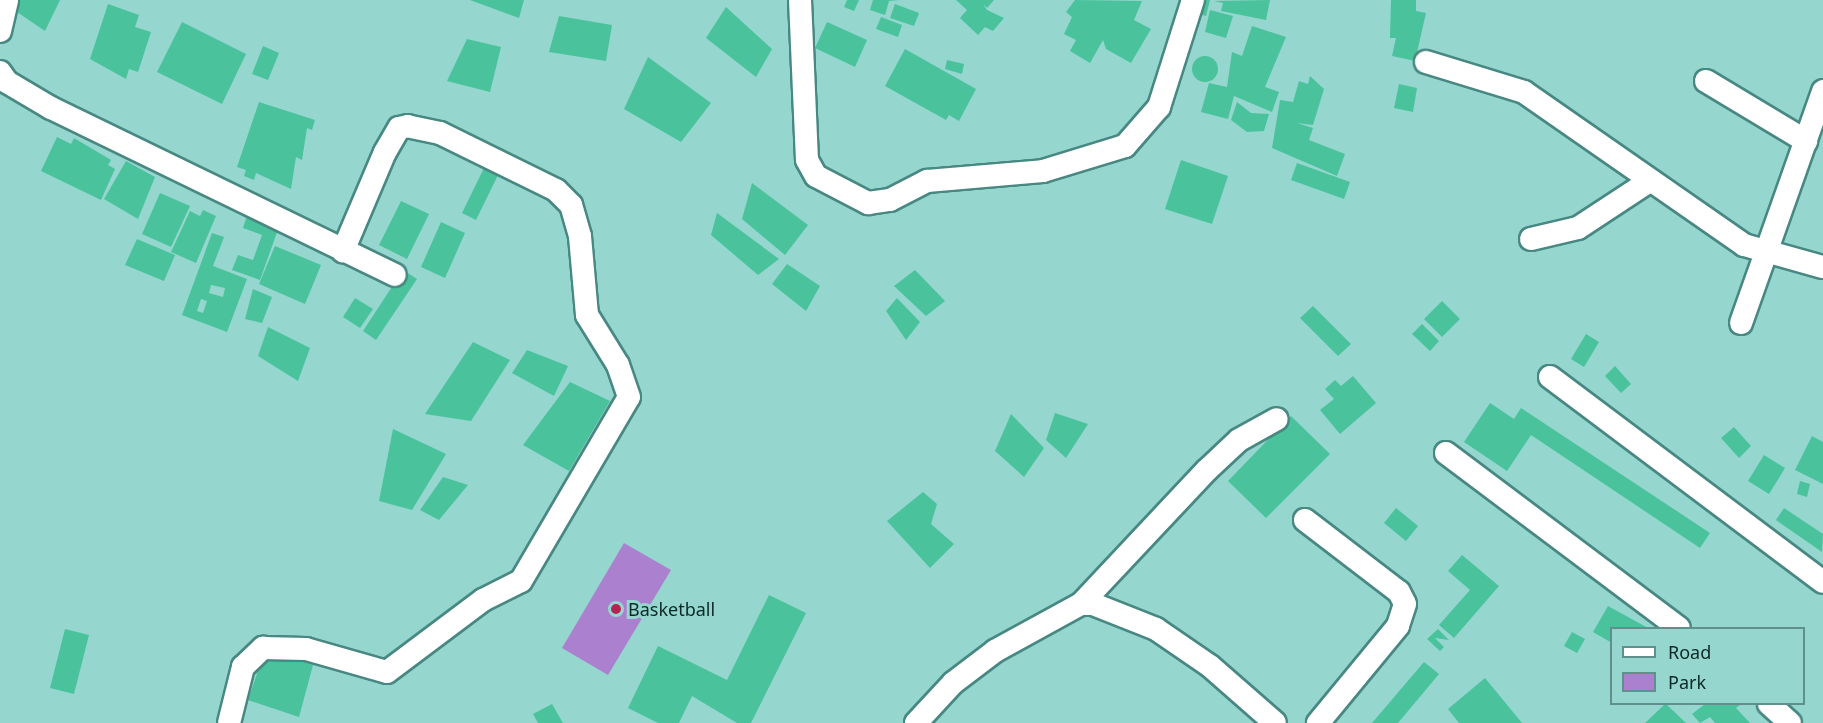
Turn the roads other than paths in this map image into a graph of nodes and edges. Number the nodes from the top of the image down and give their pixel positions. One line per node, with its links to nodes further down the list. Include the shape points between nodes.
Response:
1 (7, 0): 4 (street)
2 (800, 0): 3 (street, via 807,160 816,176 868,203 890,200 927,181 1043,171 1125,146 1160,107)
3 (1193, 0)
4 (0, 31)
5 (1426, 62): 10 (street, via 1532,96)
6 (0, 72): 12 (street, via 7,82 51,108)
7 (1706, 81): 9 (street)
8 (1823, 91): 9 (street)
9 (1806, 141): 13 (street)
10 (1648, 182): 11 (street, via 1578,228); 13 (street)
11 (1531, 239)
12 (343, 251): 15 (street); 25 (street, via 399,128 408,126 440,133 556,190 571,205 580,236 587,315 618,365 629,397 521,581 483,600 387,672 306,649 263,648 243,667)
13 (1762, 254): 14 (street); 16 (street)
14 (1823, 267)
15 (395, 275)
16 (1741, 323)
17 (1550, 377): 21 (street)
18 (1277, 419): 22 (street, via 1245,436 1215,463)
19 (1446, 453): 23 (street)
20 (1305, 520): 28 (street, via 1399,592 1405,604 1398,626)
21 (1823, 582)
22 (1081, 604): 26 (street, via 974,666); 27 (street, via 1111,608 1156,629 1210,666)
23 (1678, 627)
24 (1770, 705): 29 (street)
25 (229, 723)
26 (916, 723)
27 (1275, 723)
28 (1318, 723)
29 (1790, 723)

